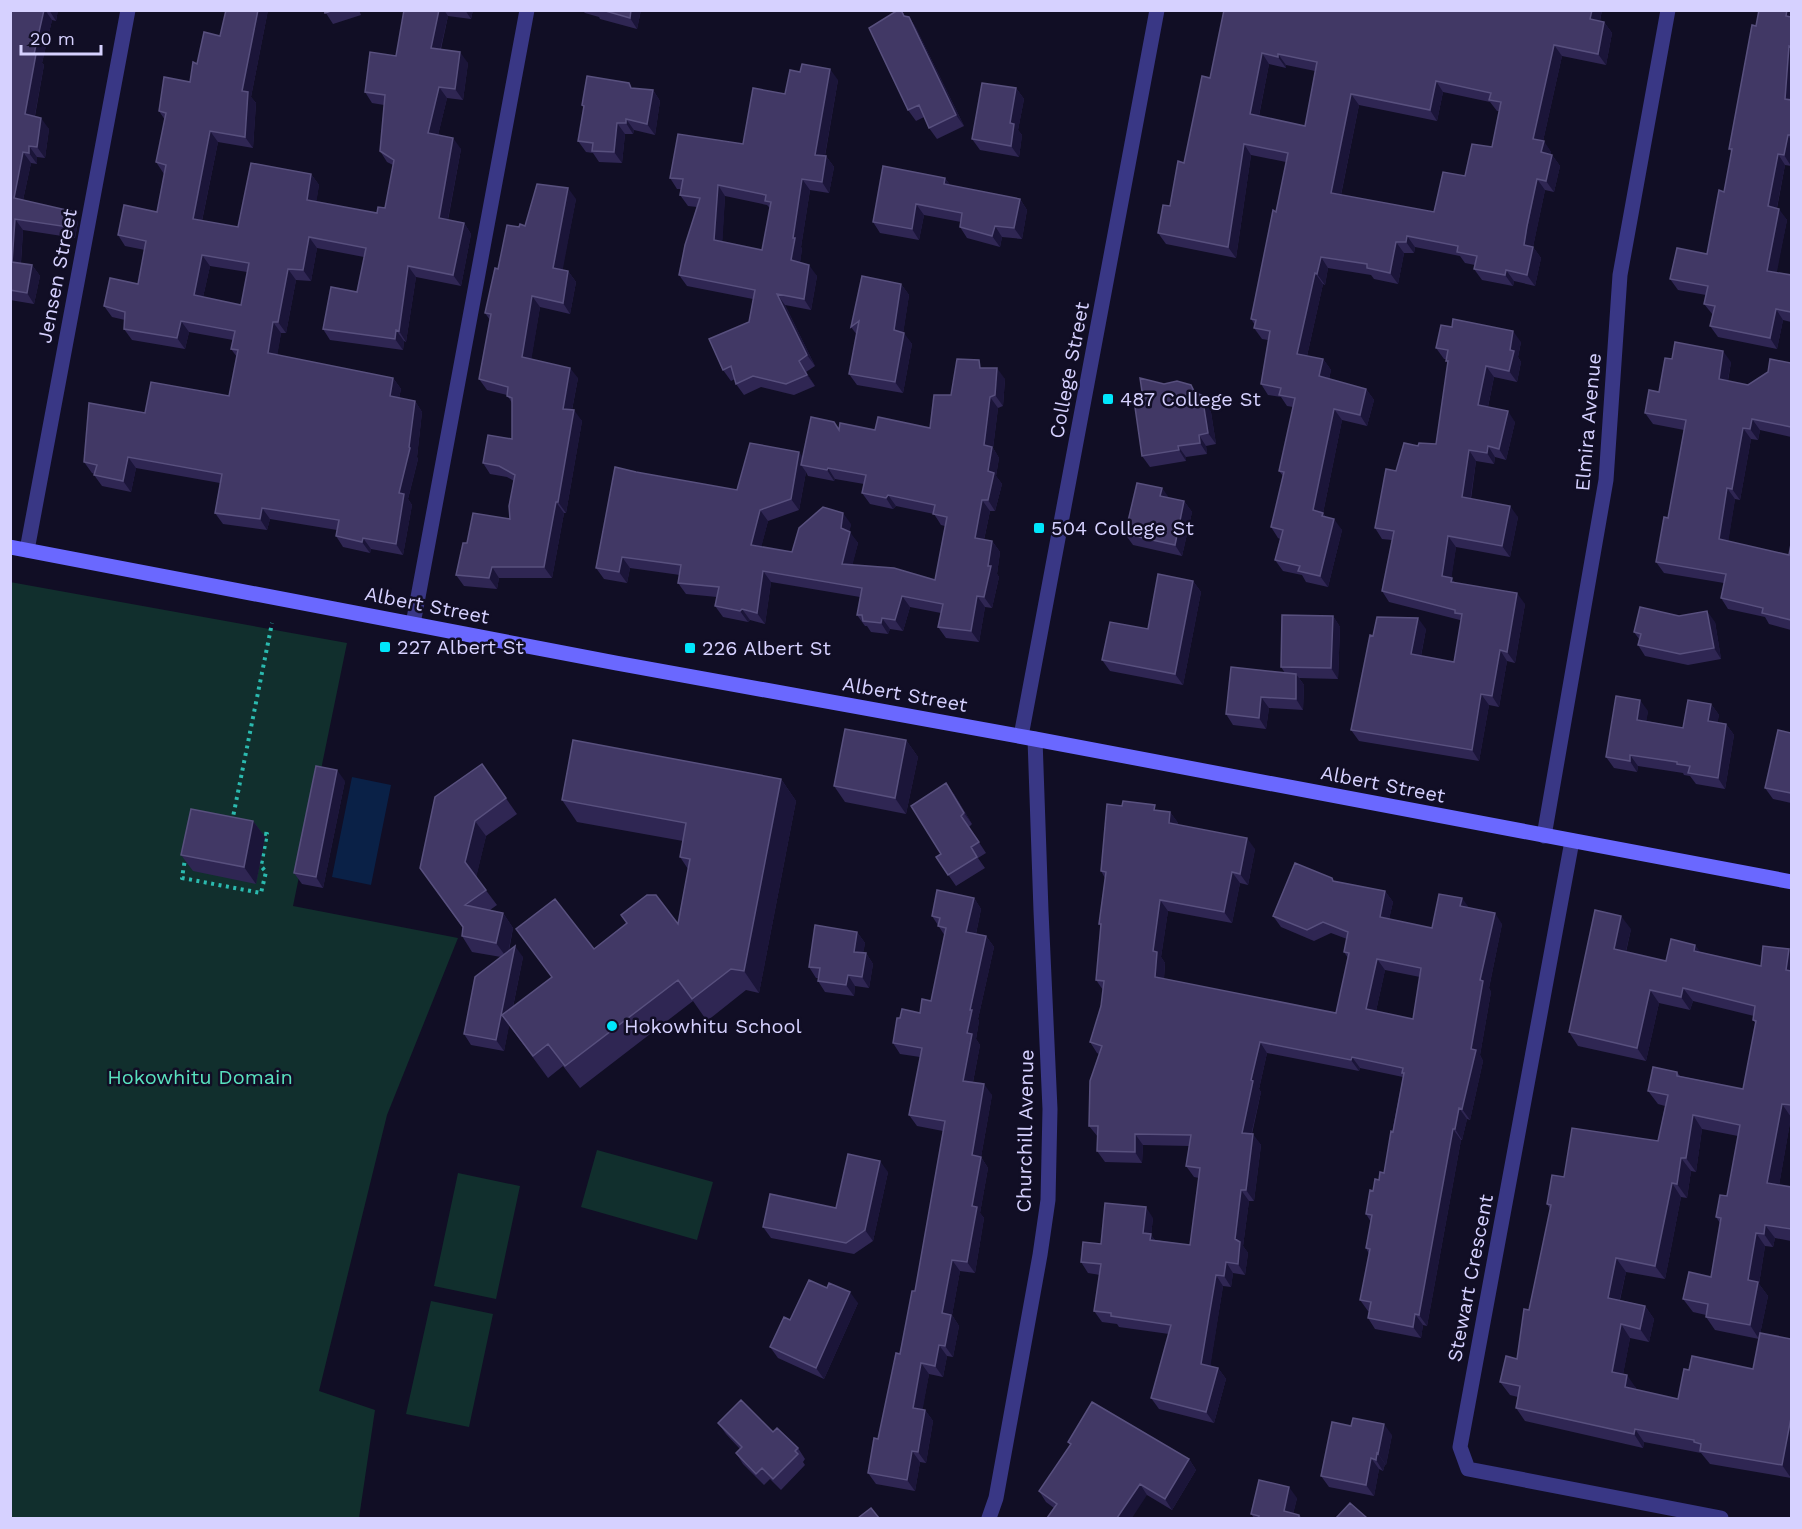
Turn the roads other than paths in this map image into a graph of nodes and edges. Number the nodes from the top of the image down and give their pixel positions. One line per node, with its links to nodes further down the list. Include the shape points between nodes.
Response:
1 (128, 10): 6 (street, Jensen Street)
2 (527, 10): 7 (street)
3 (1157, 10): 8 (street, College Street)
4 (1668, 10): 9 (street, Elmira Avenue, via 1620,275 1606,480)
5 (10, 547): 6 (main road, Albert Street)
6 (27, 550): 7 (main road, Albert Street)
7 (413, 624): 8 (main road, Albert Street)
8 (1028, 738): 9 (main road, Albert Street); 12 (street, Churchill Avenue, via 1039,866 1050,1109 1048,1200 998,1487)
9 (1544, 836): 10 (main road, Albert Street)
10 (1572, 841): 11 (main road, Albert Street); 13 (street, Stewart Crescent, via 1460,1447 1468,1468)
11 (1791, 882)
12 (989, 1518)
13 (1721, 1518)

